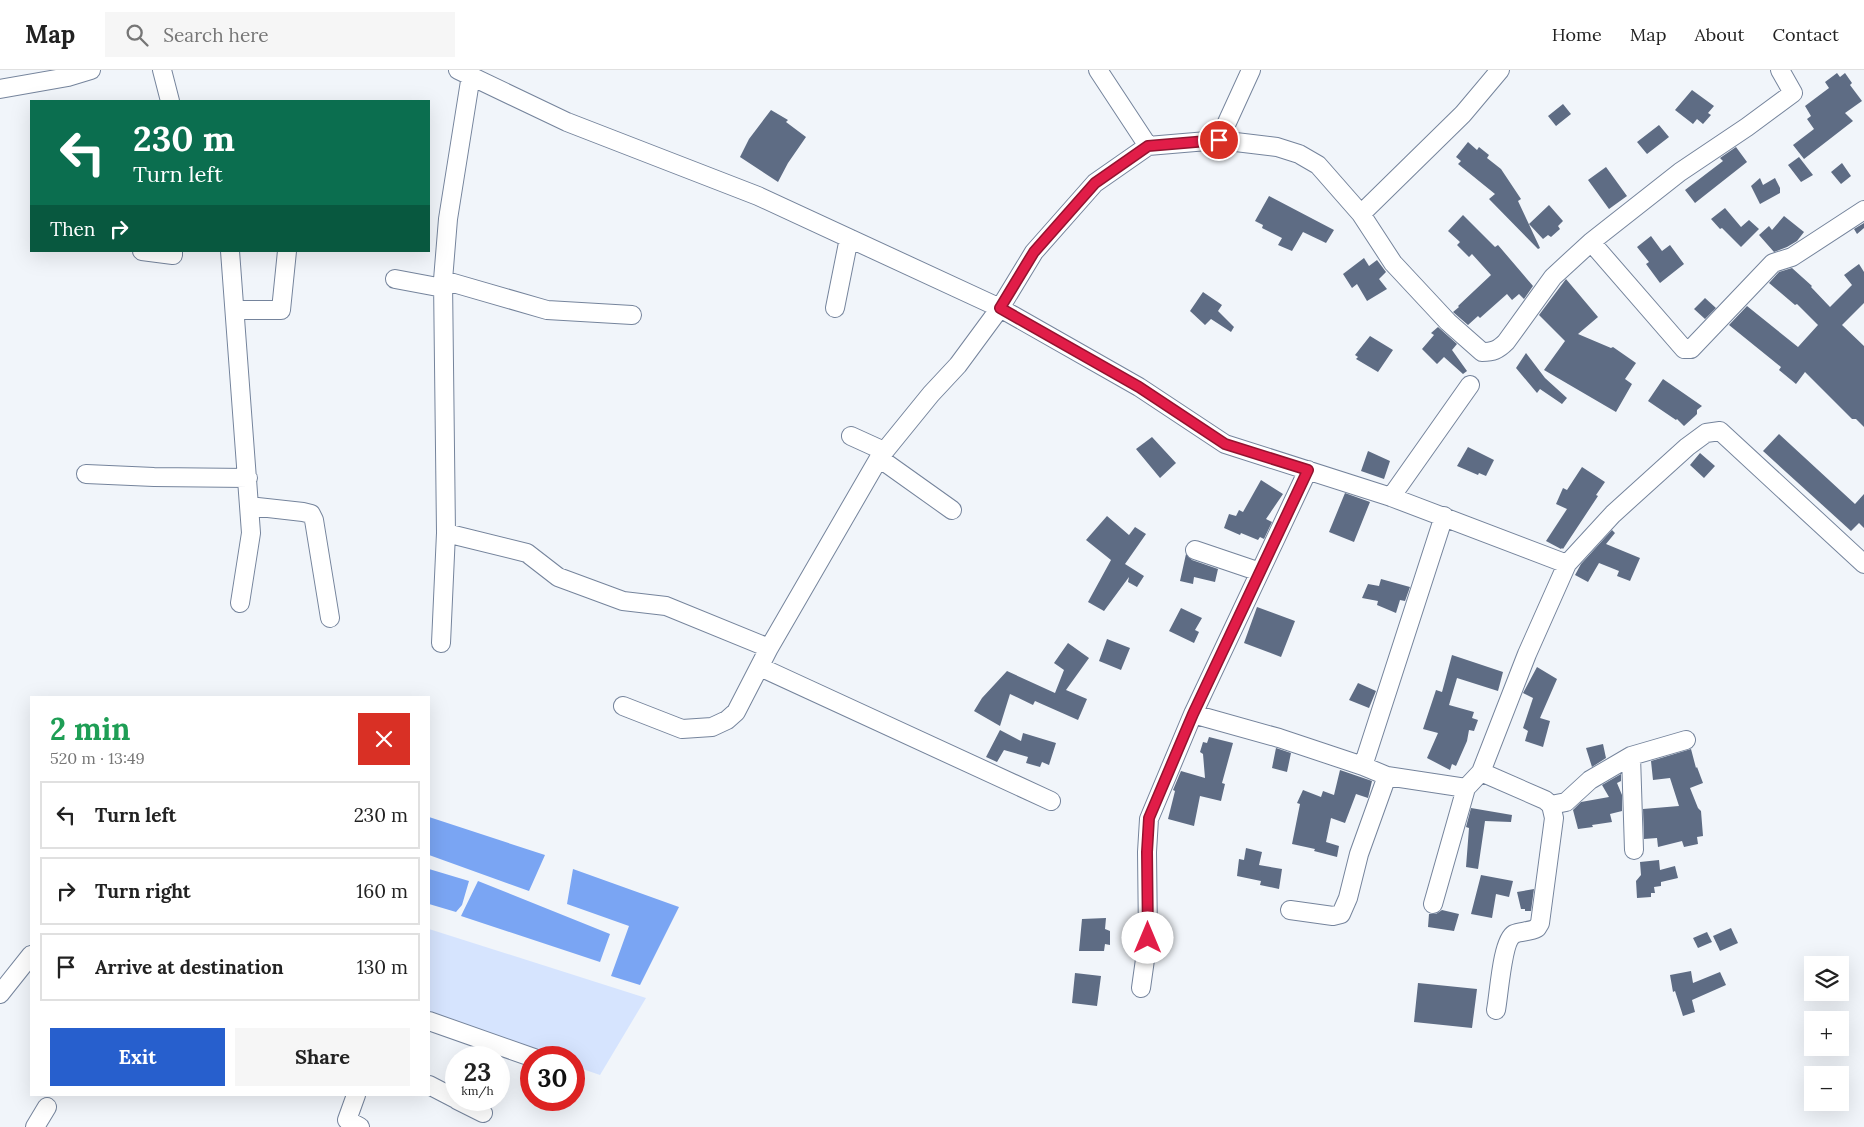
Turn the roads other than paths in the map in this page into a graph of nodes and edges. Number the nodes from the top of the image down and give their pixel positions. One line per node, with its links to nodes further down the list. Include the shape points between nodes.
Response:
1 (91, 70): 8 (street)
2 (162, 70): 9 (street)
3 (1098, 70): 11 (street)
4 (1252, 70): 10 (street)
5 (1500, 70): 13 (street, via 1463,114)
6 (1780, 70): 15 (street, via 1793,93 1680,172)
7 (464, 73): 14 (street, via 567,122 758,196); 21 (street)
8 (0, 89)
9 (170, 100)
10 (1219, 140): 11 (street); 13 (street, via 1298,154 1318,165)
11 (1148, 146): 23 (street, via 1095,183 1034,252)
12 (1864, 210): 15 (street, via 1792,257 1773,264 1692,349 1684,349)
13 (1362, 214): 15 (street, via 1393,263 1448,322 1482,352 1499,350 1553,277)
14 (849, 238): 22 (street); 23 (street)
15 (1591, 242)
16 (152, 252): 17 (street)
17 (173, 252)
18 (230, 252): 24 (street)
19 (287, 252): 24 (street, via 281,310)
20 (395, 278): 21 (street)
21 (443, 284): 25 (street, via 547,310); 36 (street)
22 (835, 308)
23 (1000, 308): 28 (street, via 958,365); 29 (street, via 1139,387 1225,444)
24 (235, 310): 31 (street)
25 (632, 315)
26 (1470, 385): 32 (street)
27 (851, 436): 28 (street)
28 (881, 455): 34 (street); 44 (street)
29 (1308, 470): 32 (street); 40 (street)
30 (86, 474): 31 (street)
31 (248, 478): 33 (street)
32 (1392, 497): 35 (street)
33 (250, 506): 41 (street, via 251,533); 42 (street, via 311,514)
34 (952, 510)
35 (1444, 516): 38 (street); 50 (street)
36 (446, 533): 43 (street); 44 (street, via 527,553 558,577 624,601 666,606)
37 (1195, 550): 40 (street)
38 (1568, 564): 39 (street, via 1613,514 1687,447 1706,433 1720,431); 51 (street, via 1527,654)
39 (1864, 564)
40 (1260, 572): 47 (street)
41 (240, 603)
42 (330, 618)
43 (441, 643)
44 (769, 648): 45 (street)
45 (760, 667): 46 (street, via 736,712 712,727 682,729); 54 (street)
46 (623, 706)
47 (1193, 714): 50 (street); 60 (street, via 1149,818 1148,938)
48 (1686, 740): 49 (street)
49 (1631, 756): 55 (street, via 1590,780 1566,802); 56 (street)
50 (1363, 766): 52 (street)
51 (1481, 772): 53 (street); 55 (street, via 1539,796)
52 (1387, 776): 53 (street); 58 (street, via 1340,914 1333,916)
53 (1466, 788): 57 (street)
54 (1051, 800)
55 (1551, 805): 62 (street, via 1554,818 1540,923 1536,928 1514,934 1509,940)
56 (1634, 850)
57 (1433, 904)
58 (1290, 910)
59 (30, 956): 61 (street)
60 (1141, 988)
61 (0, 994)
62 (1496, 1010)
63 (430, 1021): 64 (street)
64 (520, 1053)
65 (430, 1086): 66 (street)
66 (445, 1094)
67 (356, 1096): 72 (street, via 347,1120)
68 (47, 1107): 71 (street)
69 (480, 1111): 70 (street)
70 (484, 1113)
71 (35, 1127)
72 (360, 1127)

